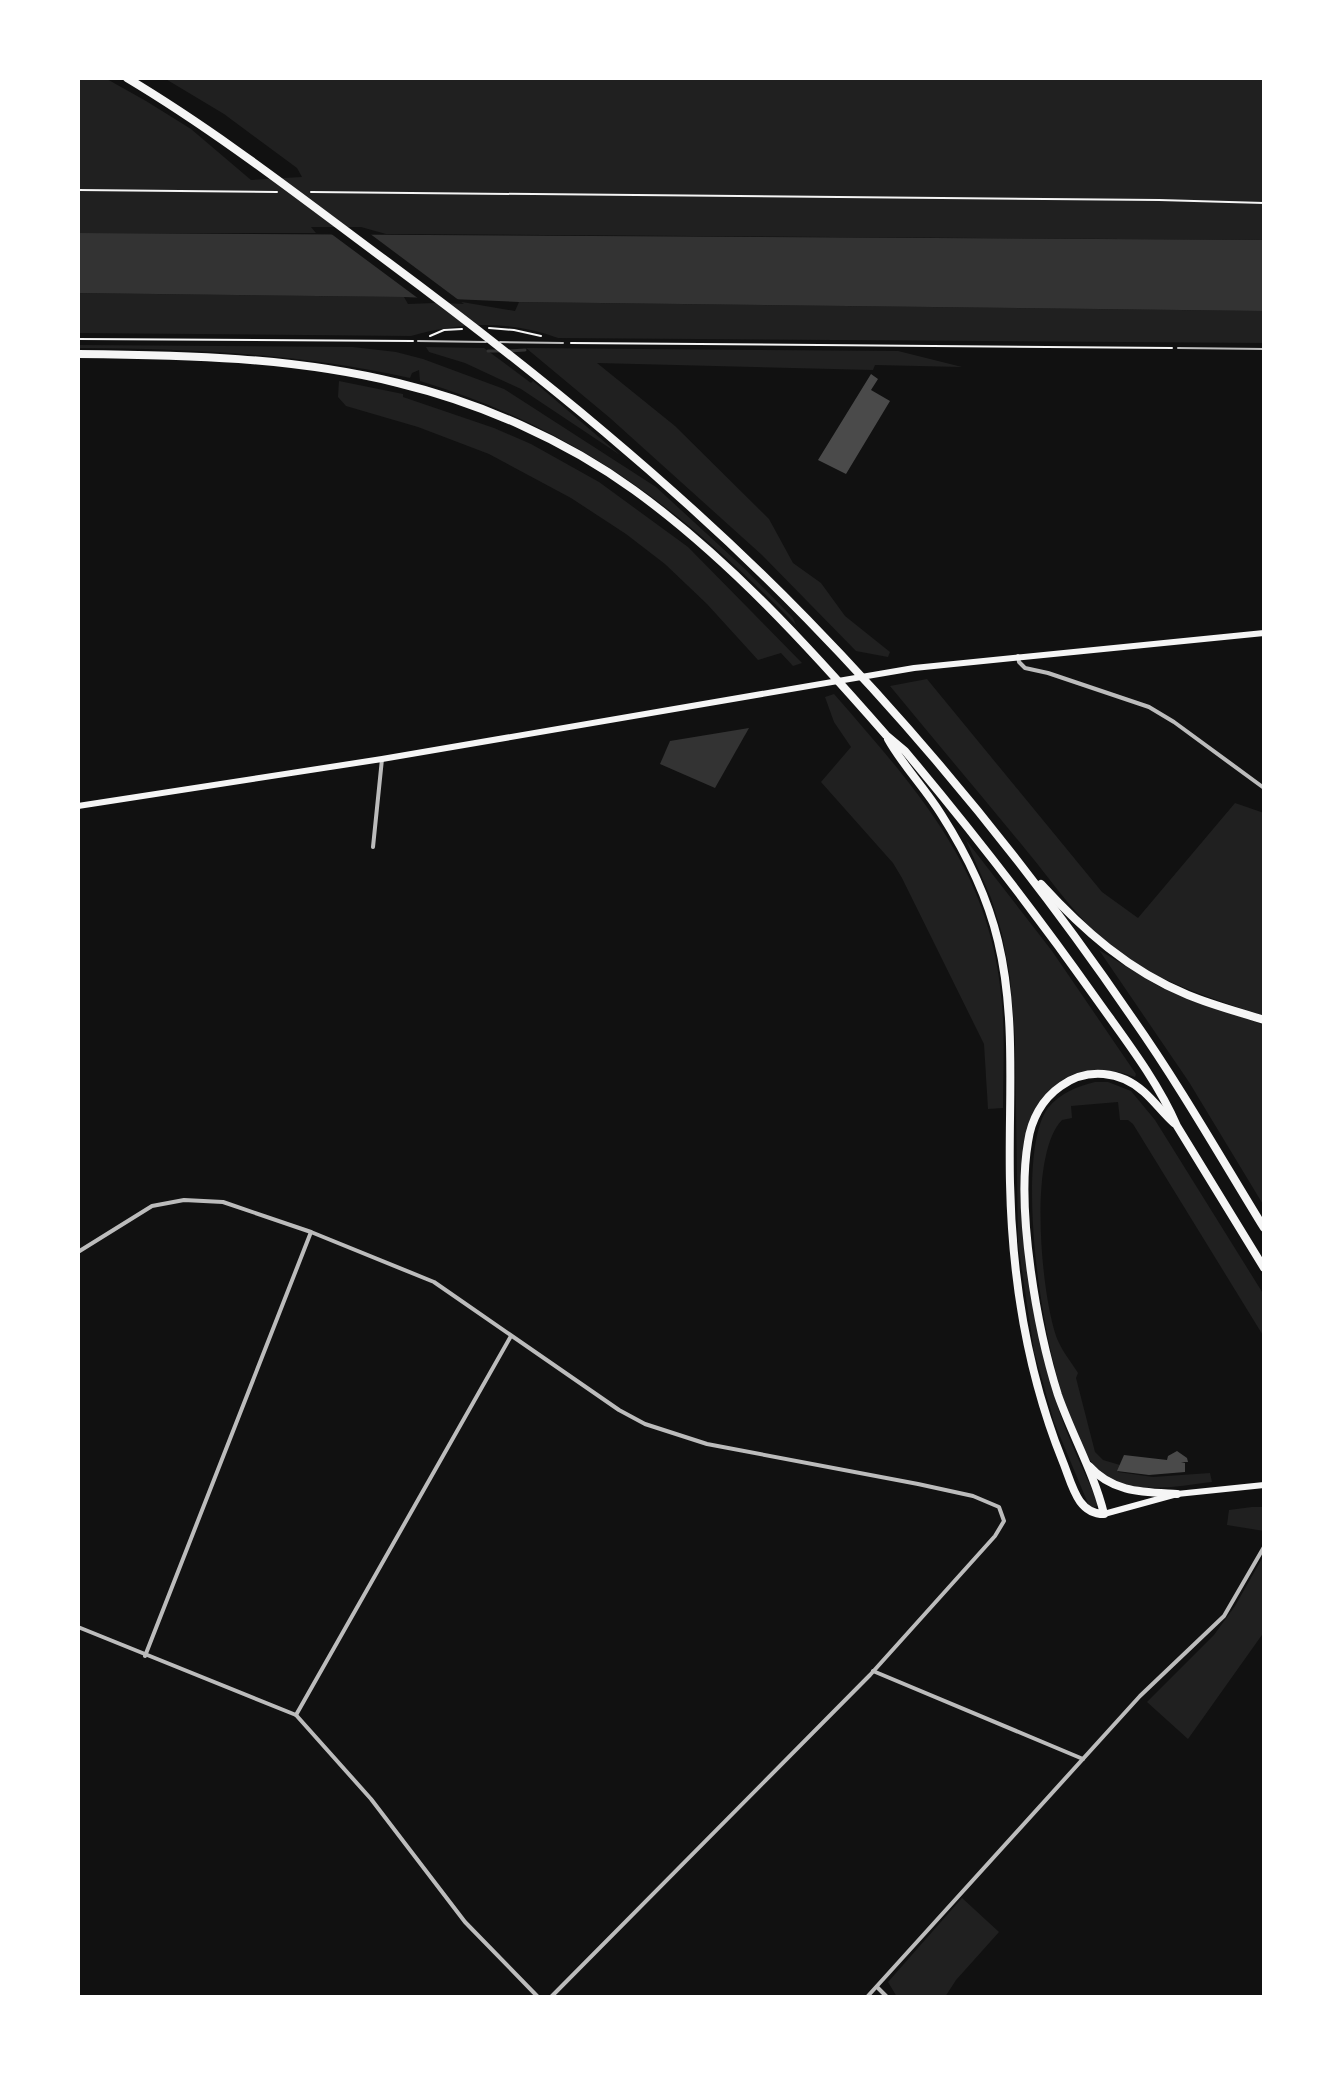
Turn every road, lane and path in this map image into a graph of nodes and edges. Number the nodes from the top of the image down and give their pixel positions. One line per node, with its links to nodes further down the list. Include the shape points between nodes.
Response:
1 (127, 78): 21 (highway, via 259,166 620,443 836,649)
2 (78, 190): 3 (path)
3 (280, 192)
4 (309, 192): 5 (path)
5 (1264, 203)
6 (457, 329): 8 (path)
7 (78, 339): 8 (path)
8 (418, 341): 9 (lane)
9 (563, 343)
10 (616, 343): 11 (path)
11 (1178, 348): 12 (lane)
12 (1264, 349)
13 (78, 354): 16 (highway, via 258,360 332,369 465,403 523,427 632,489 688,531)
14 (1264, 633): 15 (main road)
15 (1018, 655): 17 (main road); 18 (street, via 1025,668 1149,707)
16 (886, 735): 23 (highway, via 914,762 1033,911 1119,1031); 32 (highway, via 965,854 998,942 1008,1013 1012,1236 1024,1328 1043,1406 1077,1496 1089,1512)
17 (382, 759): 19 (main road); 20 (street)
18 (1264, 788)
19 (78, 806)
20 (373, 847)
21 (1023, 867): 22 (highway, via 1074,920 1147,975); 24 (highway, via 1135,1021)
22 (1264, 1020)
23 (1177, 1126): 27 (highway); 29 (highway, via 1134,1084 1100,1073 1056,1089 1033,1121 1025,1183 1030,1261 1048,1358)
24 (1264, 1228)
25 (311, 1232): 26 (street, via 223,1202 184,1200 152,1206); 28 (street, via 434,1282); 35 (street)
26 (78, 1252)
27 (1264, 1268)
28 (511, 1336): 36 (street, via 645,1424 707,1444 973,1496 999,1507 1004,1521 995,1536); 37 (street)
29 (1083, 1459): 31 (highway, via 1121,1488); 32 (highway)
30 (1264, 1485): 31 (main road)
31 (1177, 1494): 32 (main road)
32 (1104, 1514)
33 (1264, 1547): 38 (street, via 1224,1616)
34 (78, 1627): 35 (street)
35 (145, 1656): 37 (street)
36 (873, 1671): 38 (street); 41 (street)
37 (296, 1715): 40 (street, via 371,1799 465,1922)
38 (1083, 1759): 39 (street)
39 (877, 1987): 42 (street); 43 (street)
40 (538, 1997)
41 (551, 1997)
42 (867, 1997)
43 (887, 1997)

